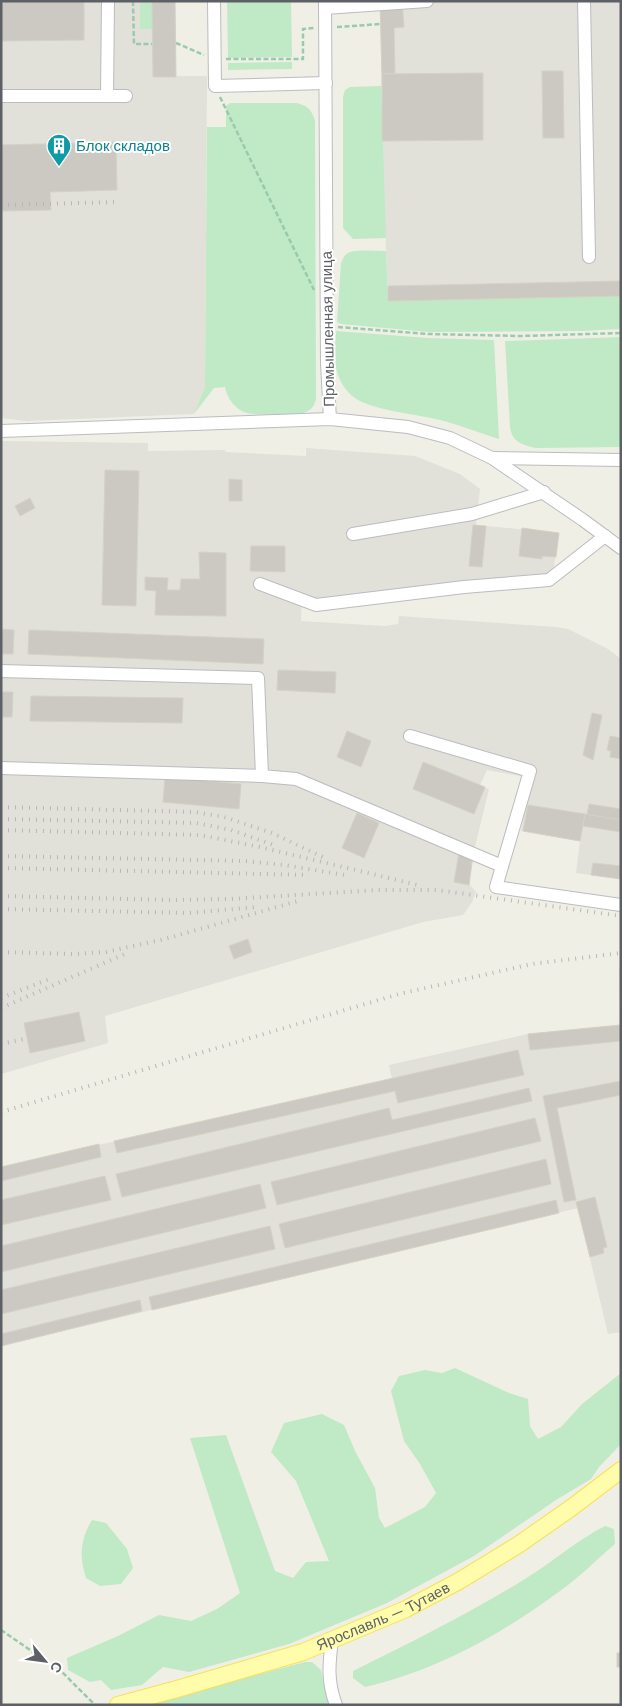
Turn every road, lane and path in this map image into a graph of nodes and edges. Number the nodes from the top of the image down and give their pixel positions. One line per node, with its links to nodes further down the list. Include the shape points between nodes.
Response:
1 (108, 1): 15 (street)
2 (133, 1): 10 (path, via 134,44)
3 (214, 1): 11 (street)
4 (427, 1): 6 (street)
5 (584, 1): 17 (street)
6 (325, 4): 8 (street, Промышленная улица)
7 (380, 24): 8 (path)
8 (326, 28): 11 (path, via 304,29 303,59); 12 (street, Промышленная улица)
9 (176, 43): 11 (path)
10 (152, 44)
11 (214, 59): 13 (street)
12 (326, 83): 13 (street); 19 (street, Промышленная улица)
13 (214, 86): 18 (path)
14 (1, 96): 15 (street)
15 (107, 96): 16 (street)
16 (126, 96)
17 (589, 256)
18 (314, 290)
19 (327, 316): 20 (path, via 336,327 428,334 530,336); 21 (street, Промышленная улица)
20 (621, 333)
21 (330, 419): 22 (street, Промышленная улица); 23 (street, via 430,432)
22 (1, 431)
23 (492, 458): 24 (street); 25 (street)
24 (621, 460)
25 (544, 492): 26 (street, via 472,514); 27 (street)
26 (353, 534)
27 (605, 536): 28 (street); 29 (street, via 549,580 316,605)
28 (621, 548)
29 (260, 584)
30 (1, 671): 33 (street, via 258,678)
31 (410, 736): 34 (street, via 530,771)
32 (1, 768): 33 (street)
33 (262, 776): 34 (street, via 296,779)
34 (502, 866): 35 (street, via 496,887)
35 (621, 905)
36 (621, 1470): 38 (main road, Ярославль — Тутаев, via 518,1545 460,1581 406,1609)
37 (1, 1630): 39 (path, via 62,1672)
38 (332, 1639): 40 (main road, Ярославль — Тутаев, via 303,1652); 41 (street, via 328,1670)
39 (95, 1705)
40 (118, 1705)
41 (336, 1705)

